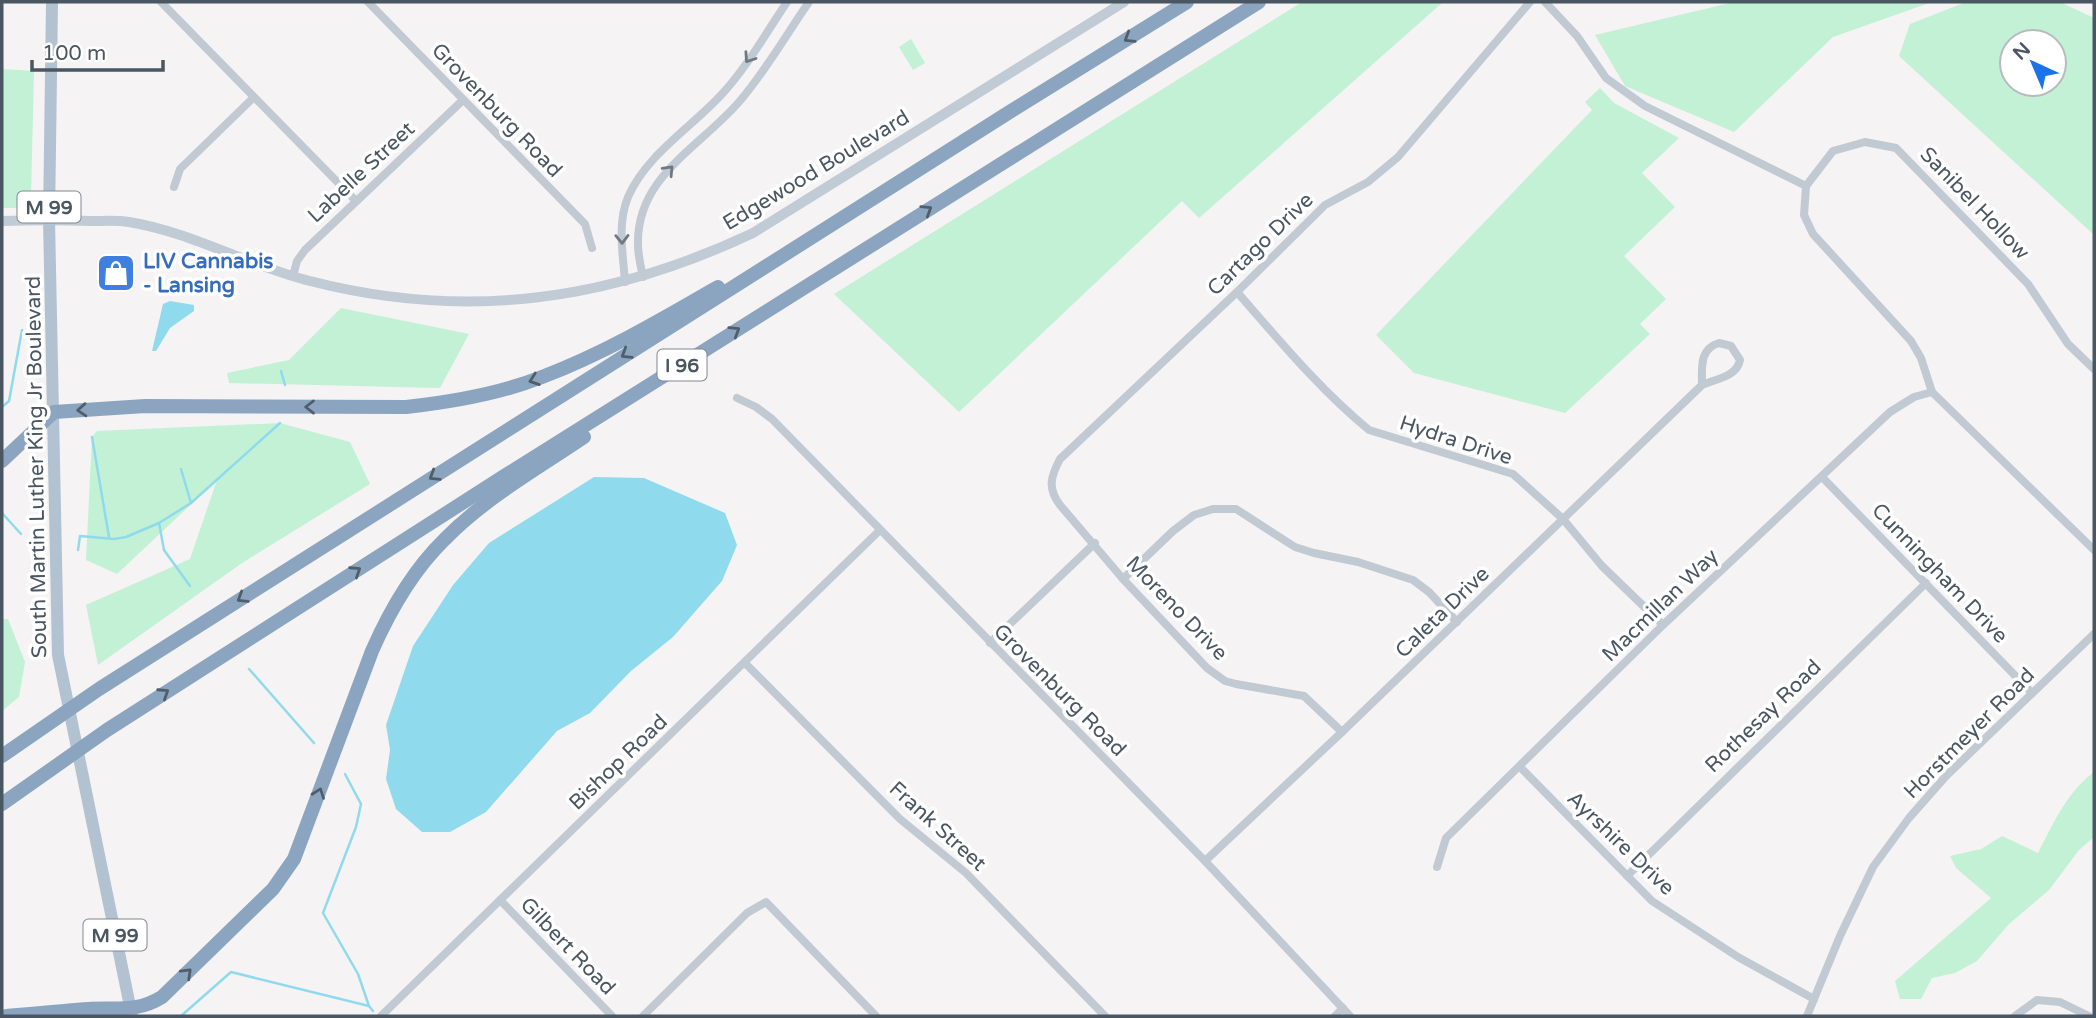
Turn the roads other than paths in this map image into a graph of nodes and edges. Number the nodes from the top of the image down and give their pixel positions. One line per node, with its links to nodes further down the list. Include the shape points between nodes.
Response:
1 (52, 2): 17 (main road, South Martin Luther King Jr Boulevard / M 99)
2 (161, 2): 11 (street)
3 (368, 2): 12 (street, Grovenburg Road)
4 (787, 2): 22 (street, one-way to 22, via 739,73 651,163 628,197 621,235)
5 (809, 2): 21 (street, one-way to 5, via 638,227 651,191 753,85)
6 (1124, 2): 21 (street, Edgewood Boulevard, via 753,233)
7 (1188, 2): 13 (highway, I 96, one-way to 13)
8 (1259, 2): 27 (highway, I 96, one-way to 8)
9 (1530, 2): 23 (street, Cartago Drive, via 1398,157 1368,182 1325,205)
10 (1545, 2): 14 (street, via 1577,36 1605,78 1658,113)
11 (253, 98): 15 (street, via 180,169); 16 (street)
12 (463, 100): 16 (street, Labelle Street); 19 (street, Grovenburg Road, via 585,225)
13 (917, 173): 29 (highway, one-way to 29, via 655,323 576,363 508,388 406,407 145,406); 46 (highway, I 96, one-way to 46, via 99,689)
14 (1806, 186): 24 (street, Sanibel Hollow, via 1833,150 1865,142 1896,148 2028,284 2068,344); 26 (street, via 1804,215 1813,234 1911,341)
15 (174, 187)
16 (356, 201): 20 (street, Labelle Street, via 305,250)
17 (49, 220): 18 (street, Edgewood Boulevard); 20 (street, Edgewood Boulevard, via 127,222 160,229); 29 (main road, South Martin Luther King Jr Boulevard / M 99)
18 (2, 221)
19 (592, 248)
20 (293, 276): 22 (street, Edgewood Boulevard, via 372,294 440,301 525,300)
21 (643, 277): 22 (street, Edgewood Boulevard)
22 (625, 282)
23 (1237, 292): 32 (street, Cartago Drive, via 1060,458); 33 (street, Hydra Drive, via 1294,357 1369,430 1513,474)
24 (2094, 369)
25 (1702, 385): 25 (street, Caleta Drive, via 1738,367 1740,360 1731,346 1719,343 1707,349); 33 (street, Caleta Drive)
26 (1932, 392): 31 (street, Macmillan Way, via 1890,412); 36 (street)
27 (634, 395): 48 (highway, I 96, one-way to 27, via 107,730); 55 (highway, one-way to 27, via 162,997 283,877 301,841 372,651 387,618 424,561 474,513 627,409)
28 (737, 398): 34 (street, Grovenburg Road, via 772,419)
29 (54, 412): 30 (highway); 55 (main road, South Martin Luther King Jr Boulevard / M 99, via 58,655)
30 (2, 461)
31 (1822, 477): 38 (street, Cunningham Drive); 40 (street, Macmillan Way)
32 (1050, 486): 35 (street, Moreno Drive, via 1060,505)
33 (1563, 519): 39 (street, Caleta Drive); 40 (street, Hydra Drive, via 1602,566)
34 (879, 531): 42 (street, Grovenburg Road); 43 (street, Bishop Road)
35 (1094, 543): 37 (street, Moreno Drive); 42 (street)
36 (2094, 550)
37 (1123, 579): 39 (street, via 1194,515 1236,509 1295,547 1413,579); 45 (street, Moreno Drive, via 1217,676 1236,684 1304,696)
38 (1926, 583): 44 (street, Cunningham Drive); 51 (street, Rothesay Road)
39 (1457, 622): 45 (street, Caleta Drive)
40 (1663, 625): 47 (street, Macmillan Way)
41 (2094, 634): 44 (street, Horstmeyer Road)
42 (990, 643): 49 (street, Grovenburg Road)
43 (745, 663): 52 (street, Bishop Road); 61 (street, Frank Street, via 900,819 967,873)
44 (2032, 693): 53 (street, Horstmeyer Road, via 1946,776 1873,867)
45 (1342, 733): 49 (street, Caleta Drive)
46 (2, 756)
47 (1520, 767): 50 (street, Macmillan Way, via 1446,838); 51 (street, Ayrshire Drive)
48 (2, 804)
49 (1205, 861): 54 (street, Grovenburg Road)
50 (1437, 867)
51 (1627, 876): 53 (street, Ayrshire Drive, via 1690,928)
52 (500, 901): 57 (street, Bishop Road); 58 (street, Gilbert Road)
53 (1814, 999): 64 (street, Horstmeyer Road)
54 (1343, 1008): 62 (street); 63 (street, Grovenburg Road)
55 (132, 1013): 56 (highway, via 90,1009)
56 (6, 1016)
57 (381, 1016)
58 (612, 1016)
59 (643, 1016): 60 (street, via 747,913 766,902)
60 (876, 1016)
61 (1105, 1016)
62 (1335, 1016)
63 (1350, 1016)
64 (1807, 1016)
65 (2015, 1016): 66 (street, via 2037,1000 2060,1002)
66 (2090, 1016)

